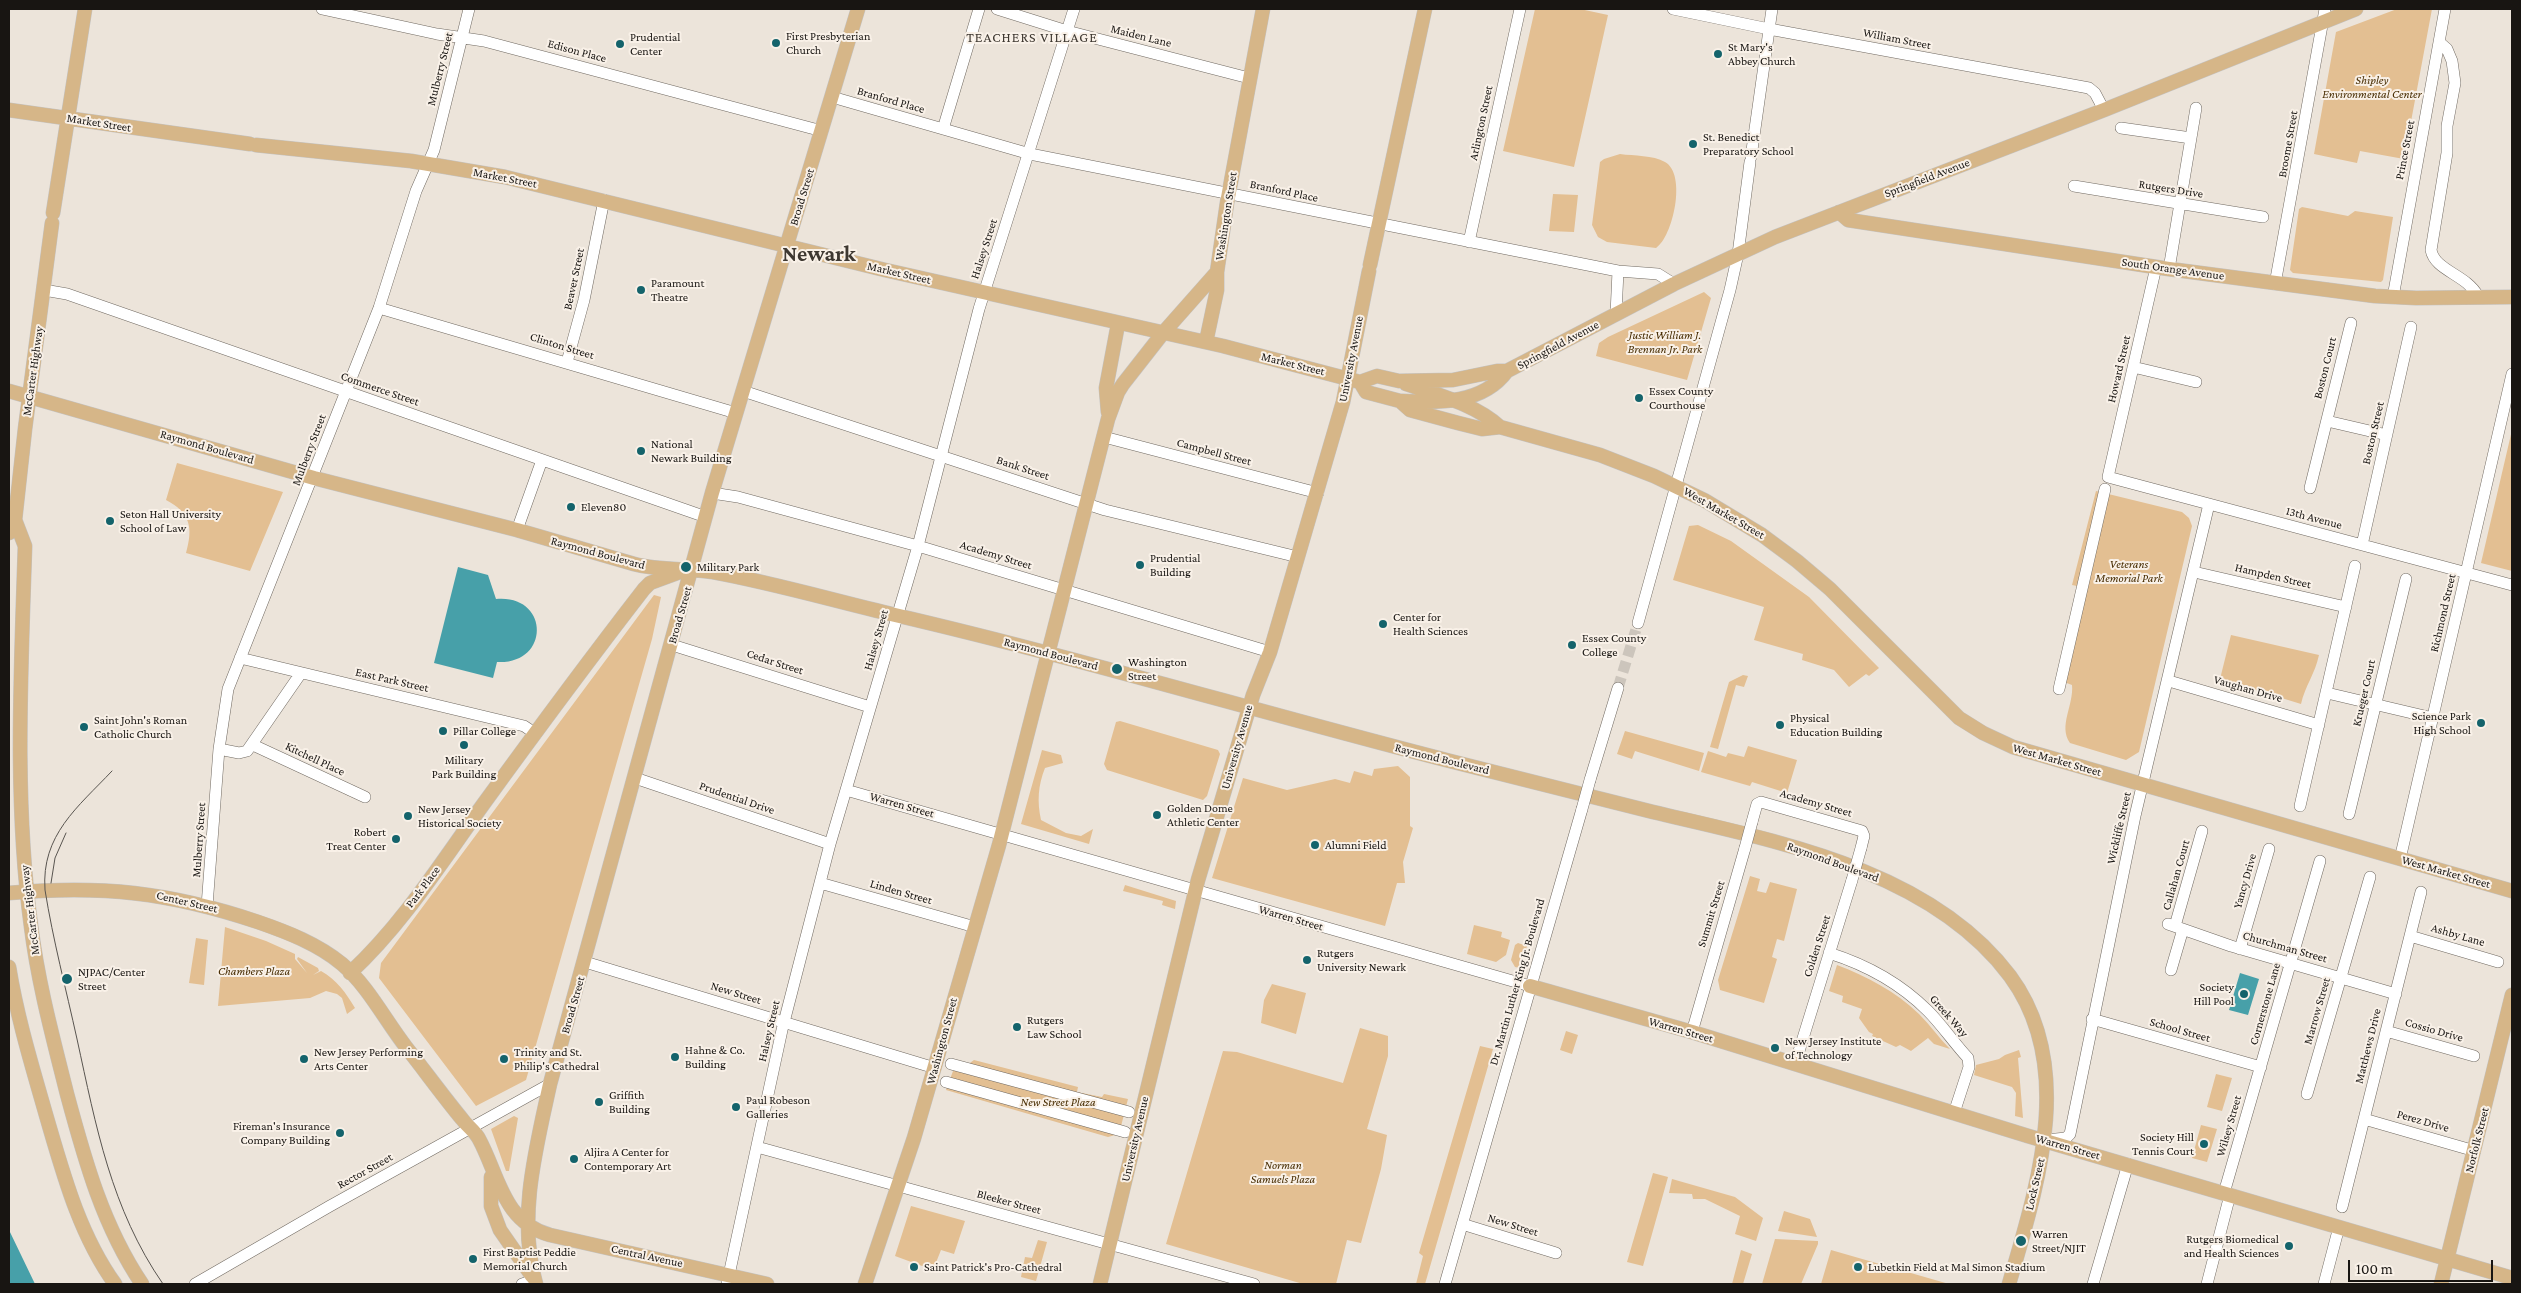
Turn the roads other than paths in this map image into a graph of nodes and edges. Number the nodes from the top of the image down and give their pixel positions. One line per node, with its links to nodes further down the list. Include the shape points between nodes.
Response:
1 (85, 9): 25 (main road, McCarter Highway)
2 (322, 9): 18 (street, Edison Place)
3 (469, 9): 18 (street, Mulberry Street)
4 (858, 9): 21 (main road, Broad Street)
5 (979, 9): 27 (street)
6 (997, 9): 17 (street, Maiden Lane)
7 (1074, 9): 17 (street, Halsey Street)
8 (1262, 9): 20 (main road, Washington Street)
9 (1425, 9): 38 (main road, University Avenue)
10 (1520, 9): 39 (street, Arlington Street)
11 (1673, 9): 16 (street, William Street)
12 (1772, 9): 16 (street)
13 (2356, 9): 15 (main road, Springfield Avenue)
14 (2445, 9): 19 (street, Prince Street)
15 (2324, 15): 24 (main road, Springfield Avenue); 46 (street, Broome Street)
16 (1769, 29): 24 (street, William Street, via 2089,88); 41 (street)
17 (1067, 31): 20 (street, Maiden Lane); 30 (street, Halsey Street)
18 (461, 37): 28 (street, Edison Place, via 484,40); 31 (street, Mulberry Street)
19 (2439, 42): 49 (street, via 2447,49 2452,61 2455,83 2431,250 2438,264 2467,281); 50 (street, Prince Street)
20 (1249, 78): 33 (main road, Washington Street)
21 (832, 97): 27 (street, Branford Place); 28 (main road, Broad Street)
22 (2196, 108): 29 (street, Howard Street)
23 (9, 110): 25 (main road, Market Street)
24 (2104, 110): 36 (main road, Springfield Avenue)
25 (68, 118): 31 (main road, Market Street); 47 (main road, McCarter Highway)
26 (2120, 128): 29 (street)
27 (942, 129): 30 (street, Branford Place)
28 (822, 131): 40 (main road, Broad Street)
29 (2191, 138): 35 (street, Howard Street)
30 (1030, 154): 33 (street, Branford Place); 48 (street, Halsey Street)
31 (428, 164): 34 (main road, Market Street, via 505,177); 52 (street, Mulberry Street, via 416,191)
32 (2074, 186): 35 (street, Rutgers Drive)
33 (1229, 194): 38 (street, Branford Place); 44 (main road, Washington Street)
34 (604, 200): 40 (main road, Market Street); 59 (street, Beaver Street, via 584,300)
35 (2180, 205): 37 (street, Rutgers Drive); 42 (street, Howard Street)
36 (1839, 212): 41 (main road, Springfield Avenue); 42 (main road, South Orange Avenue, via 1848,220)
37 (2263, 217)
38 (1378, 224): 39 (street, Branford Place); 63 (main road, University Avenue)
39 (1469, 242): 43 (street, Branford Place)
40 (787, 247): 48 (main road, Market Street); 68 (main road, Broad Street)
41 (1738, 254): 45 (main road, Springfield Avenue); 82 (street)
42 (2163, 268): 46 (main road, South Orange Avenue); 61 (street, Howard Street)
43 (1618, 271): 45 (street, Branford Place, via 1658,274); 53 (street)
44 (1217, 272): 57 (main road, Washington Street); 58 (main road, via 1217,290)
45 (1674, 284): 53 (main road, Springfield Avenue)
46 (2275, 284): 50 (main road, South Orange Avenue)
47 (44, 290): 67 (street, Commerce Street, via 67,294); 69 (main road, McCarter Highway)
48 (984, 293): 55 (main road, Market Street); 78 (street, Halsey Street)
49 (2478, 296): 50 (main road, South Orange Avenue); 51 (main road, South Orange Avenue)
50 (2393, 297)
51 (2512, 297)
52 (379, 308): 59 (street, Clinton Street); 67 (street, Mulberry Street)
53 (1616, 314): 60 (main road, Springfield Avenue)
54 (2351, 323): 74 (street, Boston Court)
55 (1118, 324): 57 (main road, Market Street); 73 (main road, via 1106,388)
56 (2411, 327): 76 (street, Boston Street)
57 (1163, 333): 58 (main road, Market Street); 73 (main road, Washington Street, via 1120,388)
58 (1206, 342): 63 (main road, Market Street)
59 (567, 362): 72 (street, Clinton Street)
60 (1507, 371): 64 (main road, Springfield Avenue, via 1452,380); 71 (main road, Springfield Avenue, via 1499,383 1474,396)
61 (2132, 371): 65 (street); 81 (street, Howard Street)
62 (2512, 374): 98 (street, Richmond Street)
63 (1354, 380): 64 (main road, Springfield Avenue, via 1377,376); 70 (main road, Market Street, via 1366,392); 85 (main road, University Avenue)
64 (1398, 381): 71 (main road, Market Street)
65 (2195, 386)
66 (9, 391): 69 (main road, Raymond Boulevard)
67 (346, 391): 79 (street, Commerce Street); 80 (street, Mulberry Street)
68 (743, 391): 72 (main road, Broad Street); 78 (street, Bank Street)
69 (29, 396): 80 (main road, Raymond Boulevard); 89 (main road, McCarter Highway)
70 (1400, 401): 71 (main road); 75 (main road, Market Street, via 1410,410 1474,427)
71 (1452, 401): 75 (main road, Market Street, via 1489,417)
72 (736, 413): 84 (main road, Broad Street)
73 (1108, 419): 77 (main road, Washington Street)
74 (2327, 421): 76 (street); 83 (street, Boston Court)
75 (1500, 427): 82 (main road, Market Street, via 1607,458)
76 (2387, 435): 92 (street, Boston Street)
77 (1104, 437): 85 (street, Campbell Street); 86 (main road, Washington Street)
78 (942, 456): 86 (street, Bank Street); 93 (street, Halsey Street)
79 (542, 460): 88 (street, Commerce Street); 90 (street)
80 (314, 478): 90 (main road, Raymond Boulevard); 108 (street, Mulberry Street)
81 (2106, 483): 87 (street, 13th Avenue); 112 (street, Howard Street)
82 (1677, 486): 104 (street); 123 (main road, West Market Street, via 1742,522 1797,561 1834,593 1952,711 1975,728 2033,755)
83 (2310, 488)
84 (712, 493): 88 (main road, Broad Street); 93 (street, Academy Street)
85 (1318, 493): 94 (main road, University Avenue)
86 (1088, 504): 94 (street, Bank Street); 101 (main road, Washington Street)
87 (2209, 504): 92 (street, 13th Avenue); 97 (street, Wickliffe Street)
88 (706, 517): 96 (main road, Broad Street)
89 (12, 523): 91 (main road, McCarter Highway); 138 (main road, McCarter Highway, via 26,546 21,778)
90 (517, 530): 96 (main road, Raymond Boulevard, via 646,567)
91 (9, 533)
92 (2362, 545): 98 (street, 13th Avenue)
93 (918, 546): 101 (street, Academy Street); 103 (street, Halsey Street)
94 (1298, 558): 106 (main road, University Avenue)
95 (2355, 566): 102 (street)
96 (692, 570): 103 (main road, Raymond Boulevard); 105 (main road, Broad Street); 119 (main road, Park Place, via 650,582)
97 (2194, 572): 102 (street, Hampden Street); 110 (street, Wickliffe Street)
98 (2466, 573): 100 (street, 13th Avenue); 117 (street, Richmond Street)
99 (2406, 579): 114 (street, Krueger Court)
100 (2512, 585)
101 (1064, 590): 106 (street, Academy Street); 107 (main road, Washington Street)
102 (2346, 607): 113 (street)
103 (897, 615): 107 (main road, Raymond Boulevard); 115 (street, Halsey Street)
104 (1638, 623)
105 (672, 645): 115 (street, Cedar Street); 122 (main road, Broad Street)
106 (1270, 652): 116 (main road, University Avenue)
107 (1048, 653): 116 (main road, Raymond Boulevard); 130 (main road, Washington Street)
108 (240, 658): 109 (street, East Park Street); 121 (street, Mulberry Street, via 227,696)
109 (301, 673): 119 (street, East Park Street, via 524,726); 120 (street)
110 (2169, 680): 118 (street, Vaughan Drive); 123 (street, Wickliffe Street)
111 (1618, 688): 156 (street, Dr. Martin Luther King Jr. Boulevard, bridge)
112 (2059, 689)
113 (2327, 693): 114 (street); 118 (street)
114 (2376, 704): 117 (street); 128 (street, Krueger Court)
115 (870, 707): 124 (street, Halsey Street)
116 (1249, 708): 140 (main road, University Avenue); 186 (main road, Raymond Boulevard, via 1448,761 1764,838 1843,863 1905,891 1944,914 1975,938 2006,971 2022,995 2035,1025 2044,1063)
117 (2433, 718): 134 (street, Richmond Street)
118 (2319, 724): 127 (street)
119 (536, 734): 154 (main road, Park Place, via 390,930)
120 (252, 745): 121 (street, via 242,753); 125 (street, Kitchell Place)
121 (219, 749): 143 (street, Mulberry Street)
122 (635, 778): 132 (street, Prudential Drive); 149 (main road, Broad Street)
123 (2144, 784): 134 (main road, West Market Street); 159 (street, Wickliffe Street)
124 (846, 790): 130 (street, Warren Street); 132 (street, Halsey Street)
125 (365, 797)
126 (1757, 804): 131 (street, Academy Street, via 1761,802 1862,831); 162 (street, Summit Street, bridge)
127 (2300, 806)
128 (2349, 814)
129 (2202, 831): 144 (street, Callahan Court)
130 (1002, 834): 140 (street, Warren Street); 145 (main road, Washington Street)
131 (1864, 836): 148 (street, Colden Street, bridge)
132 (830, 844): 137 (street, Halsey Street)
133 (2269, 849): 147 (street, Yancy Drive)
134 (2400, 859): 139 (main road, West Market Street)
135 (2320, 861): 151 (street, Cornerstone Lane)
136 (2370, 877): 155 (street, Marrow Street)
137 (820, 883): 145 (street, Linden Street); 160 (street, Halsey Street)
138 (27, 891): 142 (main road, Center Street); 143 (main road, Center Street, via 106,889 163,896); 204 (main road, McCarter Highway, via 40,980 80,1140 102,1210)
139 (2512, 891)
140 (1195, 892): 156 (street, Warren Street); 197 (main road, University Avenue)
141 (2421, 892): 146 (street, Matthews Drive)
142 (9, 893)
143 (207, 906): 154 (main road, Center Street, via 274,927 303,940)
144 (2175, 926): 147 (street, Churchman Street); 153 (street, Callahan Court)
145 (975, 927): 167 (main road, Washington Street)
146 (2410, 936): 150 (street, Ashby Lane); 157 (street, Matthews Drive)
147 (2240, 949): 151 (street, Churchman Street)
148 (1829, 953): 165 (street, Colden Street); 180 (street, Greek Way, via 1873,970 1903,989 1929,1011 1968,1058 1969,1067)
149 (585, 962): 160 (street, New Street); 171 (main road, Broad Street)
150 (2498, 962)
151 (2291, 963): 155 (street, Churchman Street); 166 (street, Cornerstone Lane)
152 (9, 967): 202 (main road, via 23,1032 65,1178 83,1224)
153 (2171, 970)
154 (350, 972): 183 (main road)
155 (2341, 978): 157 (street, Churchman Street); 174 (street, Marrow Street)
156 (1530, 986): 162 (main road, Warren Street); 194 (street, Dr. Martin Luther King Jr. Boulevard)
157 (2396, 994): 161 (street, Matthews Drive)
158 (2512, 995): 188 (main road, Norfolk Street)
159 (2092, 1019): 166 (street, School Street); 186 (street, Wickliffe Street, via 2070,1134 2066,1138)
160 (784, 1023): 167 (street, New Street); 187 (street, Halsey Street)
161 (2386, 1031): 163 (street, Cossio Drive); 181 (street, Matthews Drive)
162 (1692, 1032): 165 (main road, Warren Street)
163 (2474, 1056)
164 (951, 1064): 168 (street)
165 (1795, 1064): 180 (main road, Warren Street)
166 (2261, 1067): 192 (street, Wilsey Street)
167 (935, 1068): 191 (main road, Washington Street)
168 (973, 1070): 169 (street); 172 (street)
169 (1000, 1077): 173 (street); 175 (street)
170 (946, 1082): 172 (street)
171 (550, 1084): 183 (street, Rector Street); 195 (main road, Broad Street, via 534,1157)
172 (976, 1091): 175 (street)
173 (1050, 1091): 176 (street); 178 (street)
174 (2307, 1094)
175 (1003, 1098): 178 (street)
176 (1087, 1101): 177 (street); 182 (street)
177 (1116, 1109): 179 (street); 184 (street)
178 (1045, 1110): 182 (street)
179 (1129, 1112)
180 (1954, 1114): 186 (main road, Warren Street)
181 (2364, 1119): 188 (street, Perez Drive); 193 (street, Matthews Drive)
182 (1089, 1122): 184 (street)
183 (470, 1128): 190 (main road, via 479,1139); 205 (street, Rector Street)
184 (1111, 1128): 185 (street)
185 (1125, 1132)
186 (2044, 1141): 189 (main road, Warren Street); 211 (main road, Lock Street, via 2032,1204)
187 (757, 1147): 191 (street, Bleeker Street); 201 (street, Halsey Street)
188 (2475, 1151): 199 (main road, Norfolk Street)
189 (2128, 1164): 192 (main road, Warren Street); 212 (street)
190 (491, 1169): 195 (main road, via 503,1196); 203 (main road, via 492,1206 500,1230)
191 (898, 1186): 197 (street, Bleeker Street); 207 (main road, Washington Street)
192 (2227, 1194): 196 (main road, Warren Street); 213 (street, Wilsey Street)
193 (2342, 1207)
194 (1462, 1224): 198 (street, New Street); 210 (street, Dr. Martin Luther King Jr. Boulevard)
195 (528, 1227): 201 (main road, Central Avenue); 203 (main road, Broad Street)
196 (2339, 1227): 199 (main road, Warren Street); 214 (street)
197 (1110, 1244): 208 (main road, University Avenue); 209 (street, Bleeker Street)
198 (1556, 1253)
199 (2447, 1259): 200 (main road, Warren Street); 215 (main road, Norfolk Street)
200 (2512, 1278)
201 (728, 1279): 206 (main road, Central Avenue)
202 (113, 1282)
203 (531, 1283)
204 (142, 1284)
205 (195, 1284)
206 (767, 1284)
207 (865, 1284)
208 (1100, 1284)
209 (1254, 1284)
210 (1445, 1284)
211 (2009, 1284)
212 (2093, 1284)
213 (2207, 1284)
214 (2324, 1284)
215 (2441, 1284)

